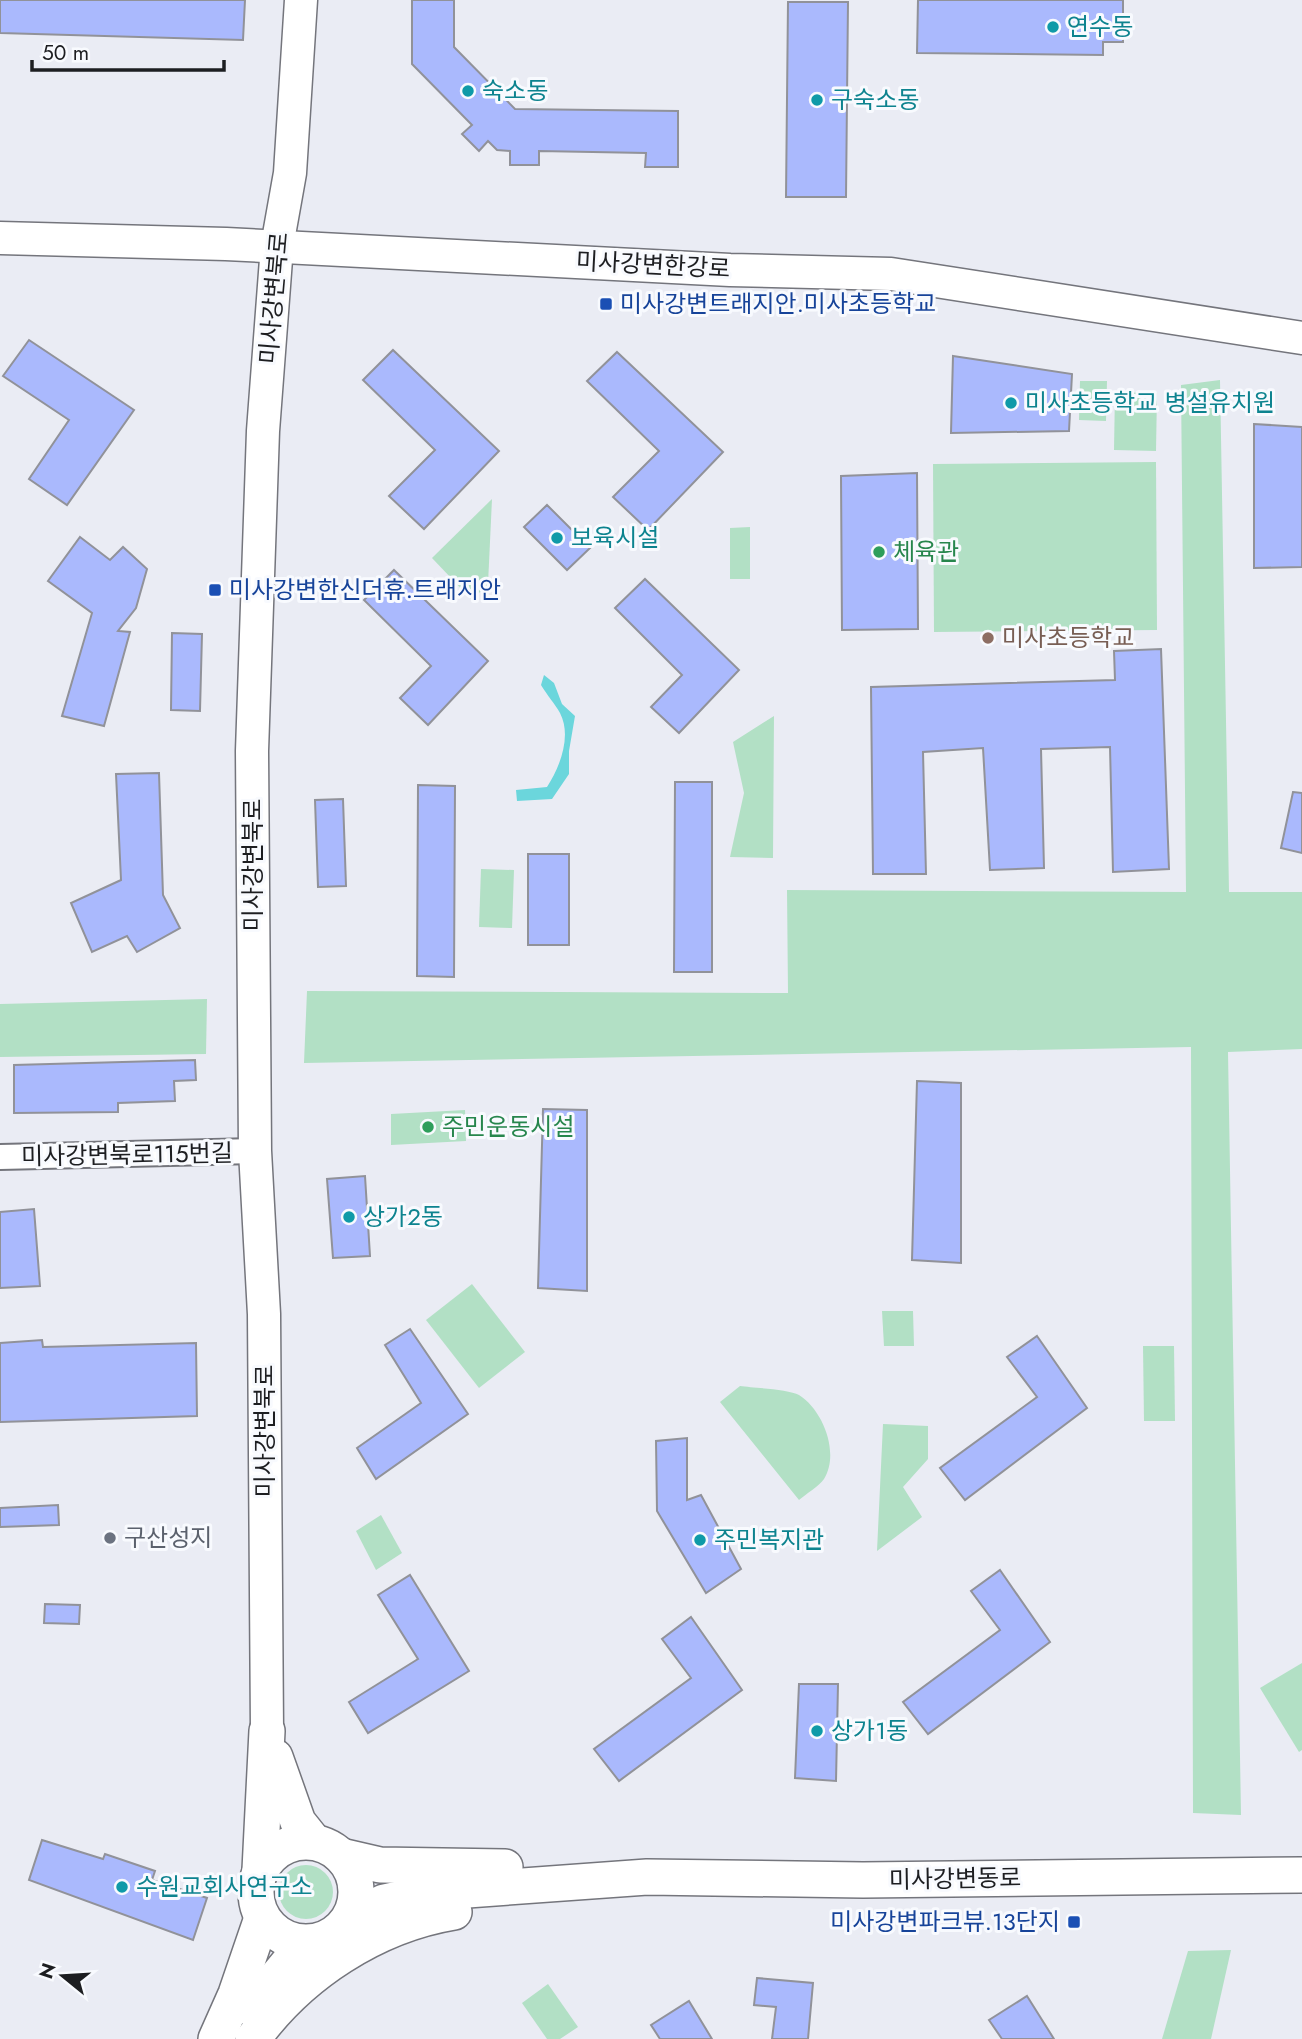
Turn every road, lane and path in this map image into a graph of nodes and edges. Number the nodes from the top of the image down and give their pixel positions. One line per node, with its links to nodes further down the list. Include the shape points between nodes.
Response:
1 (301, 0): 3 (street, 미사강변북로, via 290,173)
2 (0, 238): 3 (street, 미사강변한강로)
3 (277, 246): 4 (street, 미사강변한강로, via 891,274); 5 (street, 미사강변북로, via 263,431 253,703)
4 (1302, 338)
5 (255, 1152): 6 (street, 미사강변북로115번길); 7 (street, 미사강변북로, via 264,1314)
6 (0, 1157)
7 (267, 1731): 8 (main road, via 298,1822); 9 (main road)
8 (328, 1849): 9 (main road, via 297,1842 282,1847); 11 (main road, via 380,1865 499,1866); 13 (main road, via 351,1870 356,1886)
9 (260, 1870): 12 (main road, via 256,1902)
10 (1302, 1875): 11 (main road, 미사강변동로, via 875,1880 647,1877)
11 (609, 1881): 13 (main road, via 426,1894 384,1902); 17 (main road, via 411,1921 374,1936 342,1955 292,1996)
12 (262, 1918): 14 (main road, via 288,1940); 15 (main road)
13 (349, 1919): 14 (main road, via 337,1932)
14 (305, 1943): 16 (main road)
15 (216, 2039)
16 (228, 2039)
17 (253, 2039)

